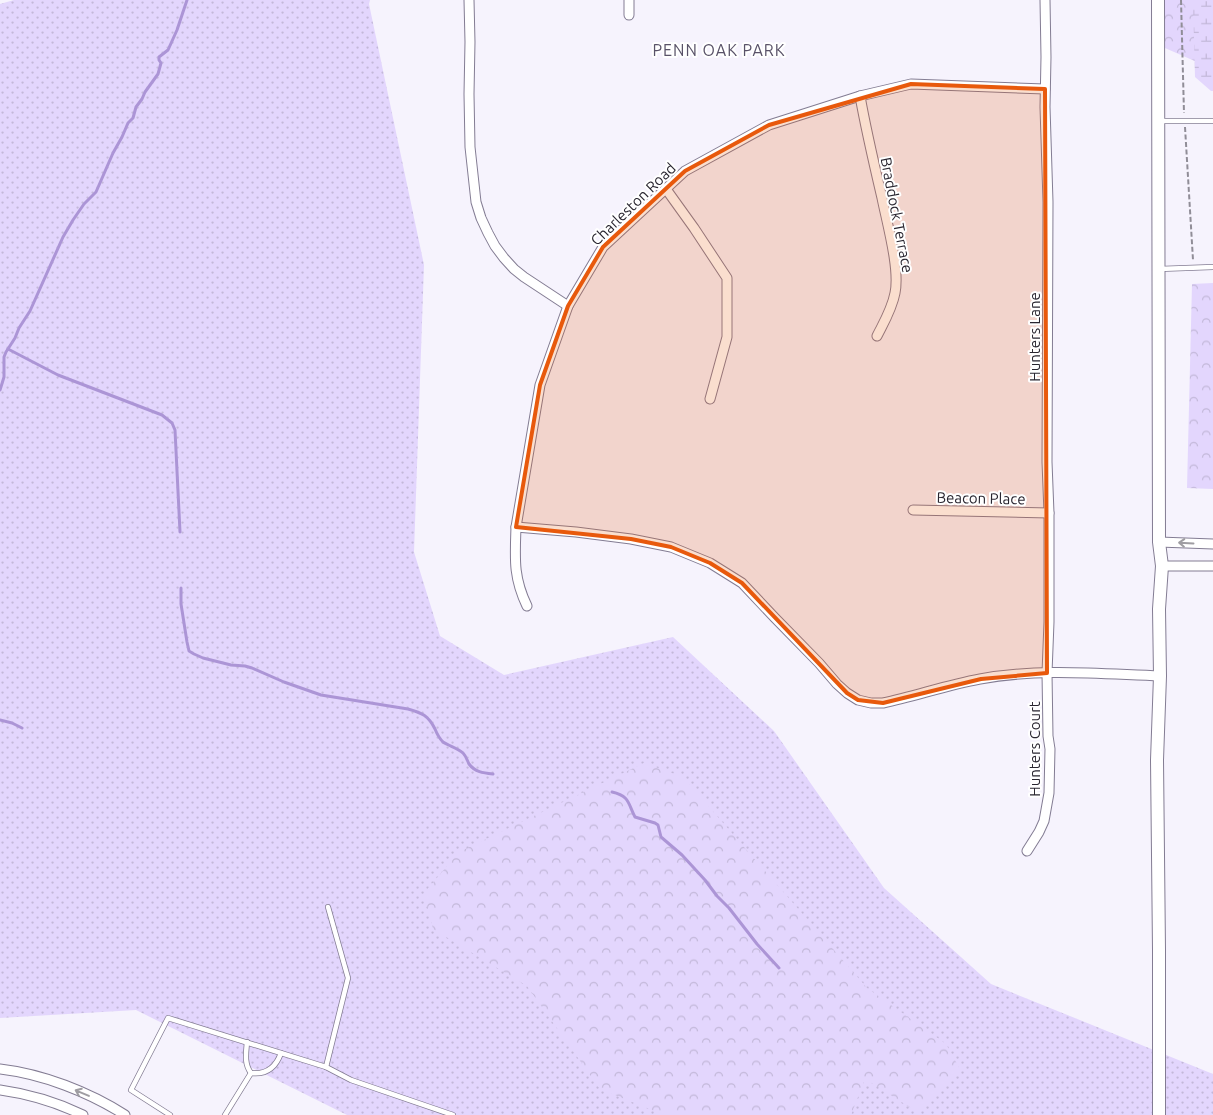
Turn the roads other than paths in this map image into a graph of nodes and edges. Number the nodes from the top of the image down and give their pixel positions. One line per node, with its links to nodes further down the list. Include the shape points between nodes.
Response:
1 (469, 0): 13 (street, via 470,148 481,218 495,246 514,269)
2 (629, 0): 5 (street)
3 (1044, 0): 6 (street, Hunters Lane)
4 (1158, 0): 8 (main road)
5 (630, 15)
6 (1045, 89): 7 (street, Charleston Road, via 911,84); 17 (street, Hunters Lane)
7 (860, 96): 10 (street, Charleston Road, via 769,125 685,171); 14 (street, Braddock Terrace, via 895,274 896,292 892,306)
8 (1157, 121): 9 (lane); 12 (main road)
9 (1213, 121)
10 (666, 189): 13 (street, Charleston Road, via 603,247); 15 (street, via 727,278 727,337)
11 (1213, 267): 12 (lane)
12 (1158, 269): 19 (main road)
13 (568, 306): 18 (street, Charleston Road, via 540,385)
14 (877, 336)
15 (710, 400)
16 (913, 510): 17 (street, Beacon Place)
17 (1049, 513): 24 (street, Hunters Lane)
18 (516, 527): 23 (street, Charleston Road, via 515,570); 24 (street, via 631,538 672,546 710,563 742,583 837,684 858,700 883,703 980,679)
19 (1159, 542): 20 (street, one-way to 19); 21 (main road)
20 (1213, 544)
21 (1162, 566): 22 (street); 25 (main road)
22 (1213, 566)
23 (527, 606)
24 (1047, 673): 25 (street); 26 (street, Hunters Court, via 1048,793 1044,821)
25 (1160, 676): 39 (main road, via 1157,760)
26 (1027, 851)
27 (328, 908): 30 (lane, via 348,978)
28 (247, 1042): 29 (lane); 32 (lane, via 246,1067); 36 (lane, via 168,1018 130,1090)
29 (281, 1053): 30 (lane); 32 (lane, via 270,1070)
30 (326, 1067): 38 (lane, via 351,1080)
31 (0, 1069): 35 (street, one-way to 31, via 54,1080)
32 (251, 1073): 37 (lane)
33 (0, 1090): 34 (street, via 46,1100)
34 (83, 1115)
35 (125, 1115)
36 (170, 1115)
37 (225, 1115)
38 (452, 1115)
39 (1159, 1115)

